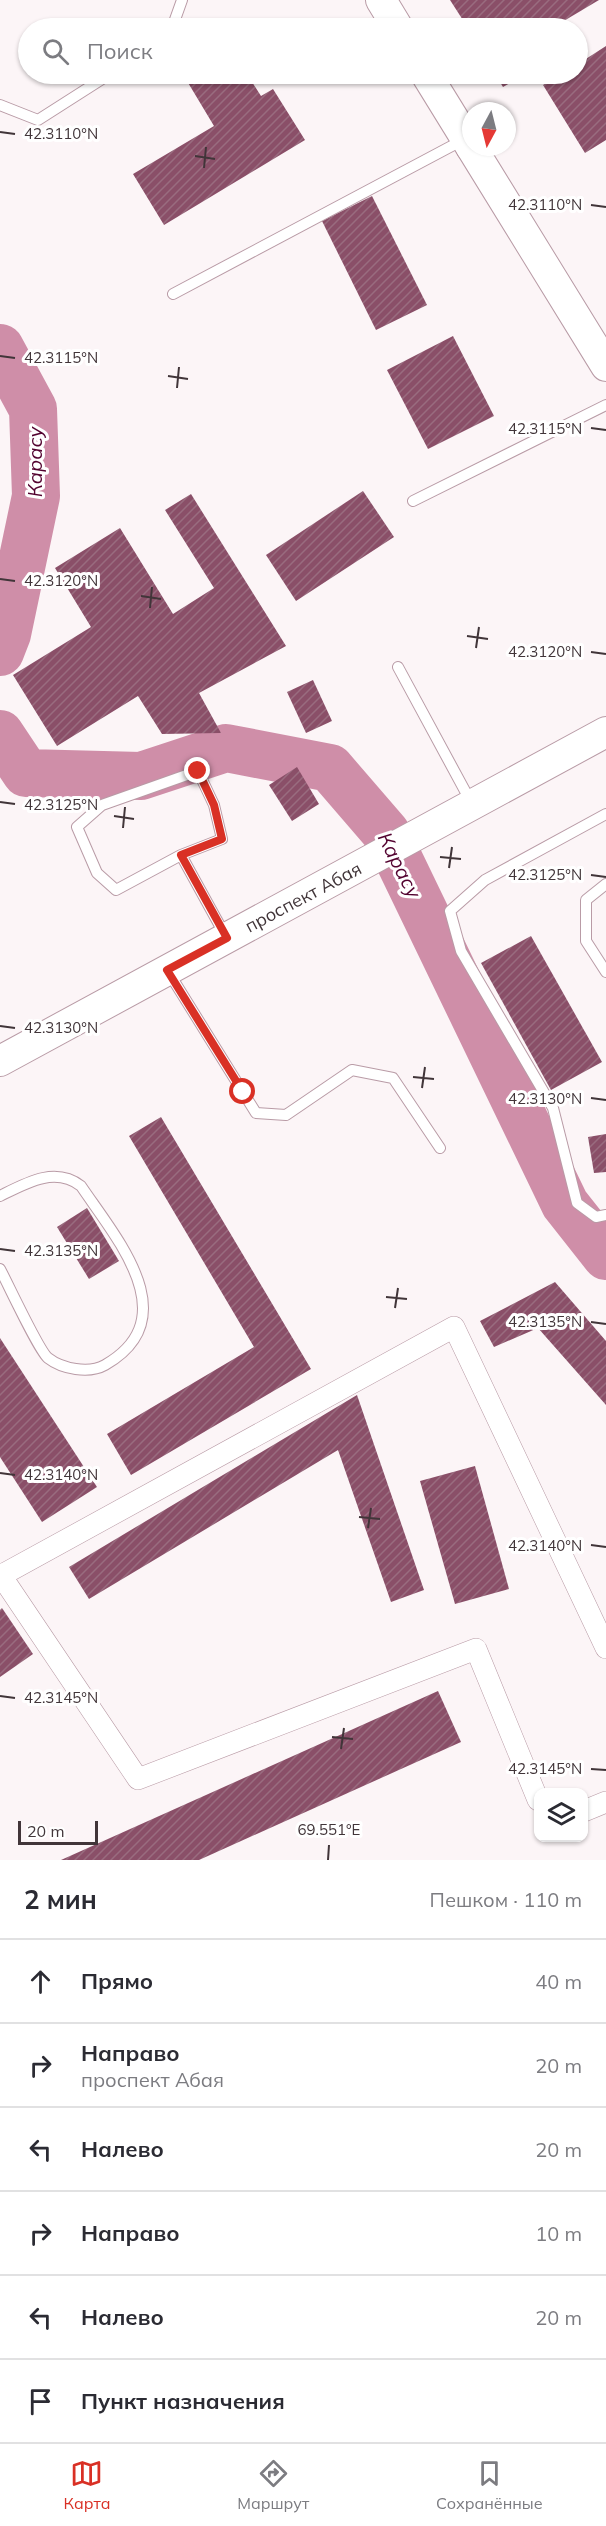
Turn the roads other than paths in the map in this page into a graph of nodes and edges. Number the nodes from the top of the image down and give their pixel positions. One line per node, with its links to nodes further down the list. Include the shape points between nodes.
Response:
1 (182, 0): 3 (lane)
2 (381, 0): 4 (main road)
3 (176, 18)
4 (392, 18)
5 (94, 84): 7 (lane, via 38,120)
6 (432, 84): 8 (main road)
7 (0, 105)
8 (462, 133)
9 (462, 148): 11 (lane)
10 (476, 156): 12 (main road)
11 (173, 294)
12 (606, 366)
13 (606, 405): 14 (lane)
14 (413, 501)
15 (398, 667): 17 (lane)
16 (606, 732): 17 (main road, проспект Абая)
17 (472, 805): 21 (main road, проспект Абая)
18 (606, 814): 27 (lane, via 485,880 450,911 461,951 553,1108 577,1203 596,1218)
19 (181, 855): 19 (lane, via 222,839 214,805 198,771 102,805 77,827 97,873 116,890); 21 (lane)
20 (606, 885): 23 (lane, via 586,900 586,941)
21 (227, 938): 22 (main road, проспект Абая)
22 (167, 970): 24 (main road, проспект Абая); 25 (lane, via 256,1113 286,1115 352,1070 393,1078)
23 (606, 972)
24 (0, 1061)
25 (440, 1148)
26 (0, 1196): 28 (lane, via 35,1179 71,1178 81,1186 135,1268 145,1306 132,1341 98,1368 78,1369 46,1357)
27 (606, 1215)
28 (0, 1269)
29 (1, 1574): 30 (street, via 454,1327); 31 (street, via 138,1779 476,1649)
30 (606, 1648)
31 (534, 1790)
32 (606, 1802): 33 (street)
33 (588, 1809)

